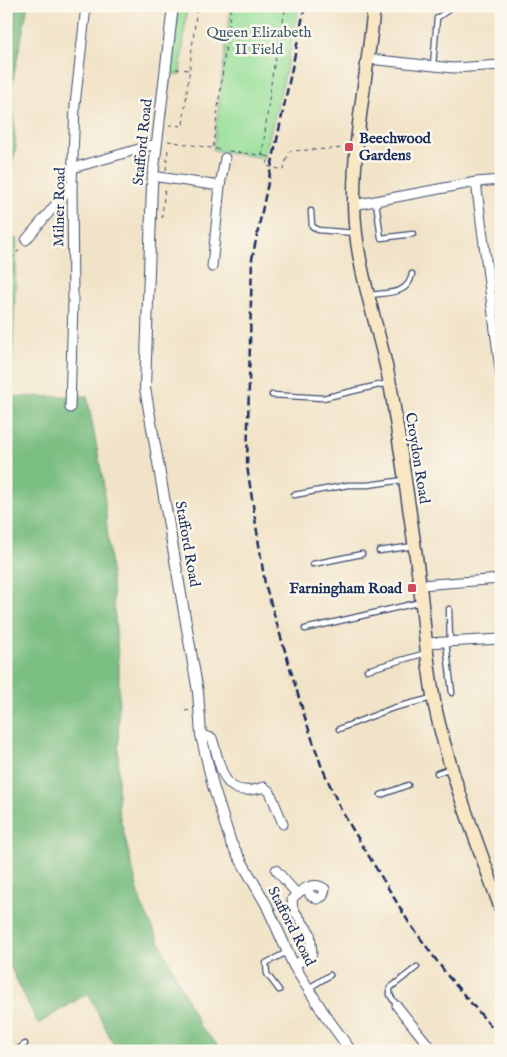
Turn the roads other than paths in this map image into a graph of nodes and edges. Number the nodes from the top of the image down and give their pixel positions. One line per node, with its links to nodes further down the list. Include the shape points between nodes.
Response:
1 (86, 6): 10 (street, Milner Road, via 75,106)
2 (173, 6): 8 (street, Stafford Road)
3 (374, 6): 5 (main road, Croydon Road)
4 (448, 11): 6 (lane, via 437,18)
5 (369, 59): 6 (street); 17 (main road, Croydon Road)
6 (433, 65): 7 (street, via 453,68)
7 (501, 65)
8 (156, 142): 10 (street); 12 (street, Stafford Road)
9 (225, 158): 15 (street)
10 (73, 168): 14 (street, Milner Road)
11 (501, 180): 13 (street)
12 (152, 181): 15 (street, via 165,178); 47 (street, Stafford Road, via 145,388 198,692)
13 (476, 182): 16 (street); 25 (street)
14 (72, 185): 21 (street); 28 (street, Milner Road)
15 (220, 186): 22 (street)
16 (376, 202): 17 (street); 20 (lane, via 381,238)
17 (354, 205): 19 (main road, Croydon Road)
18 (311, 211): 19 (lane, via 312,226 318,230)
19 (356, 233): 24 (main road, Croydon Road)
20 (413, 234)
21 (26, 240)
22 (212, 267)
23 (412, 274): 24 (lane, via 404,289)
24 (366, 295): 26 (main road, Croydon Road)
25 (500, 371)
26 (390, 383): 27 (lane, via 323,398); 29 (main road, Croydon Road)
27 (272, 395)
28 (70, 408)
29 (406, 480): 30 (lane, via 348,485); 31 (main road, Croydon Road)
30 (294, 495)
31 (415, 546): 32 (lane); 36 (main road, Croydon Road)
32 (380, 551)
33 (362, 554): 34 (lane)
34 (313, 564)
35 (501, 579): 36 (street)
36 (420, 585): 37 (main road, Croydon Road)
37 (422, 602): 39 (lane); 42 (main road, Croydon Road)
38 (449, 609): 41 (lane)
39 (305, 629)
40 (501, 639): 41 (street)
41 (448, 642): 42 (street); 44 (lane)
42 (427, 648): 43 (lane); 45 (main road, Croydon Road)
43 (367, 670)
44 (452, 693)
45 (434, 698): 46 (lane, via 393,708); 48 (main road, Croydon Road)
46 (339, 729)
47 (201, 735): 52 (street, via 212,738 225,781 235,790 249,792 264,787 270,792); 57 (street, Stafford Road, via 231,843 266,904)
48 (453, 768): 49 (lane); 56 (main road, Croydon Road)
49 (437, 773)
50 (408, 785): 51 (lane)
51 (381, 795)
52 (283, 824)
53 (276, 870): 55 (street)
54 (308, 888): 55 (street)
55 (297, 894): 58 (street, via 292,899 293,909 310,934 312,953)
56 (501, 909)
57 (287, 952): 58 (street, Stafford Road); 62 (lane, via 266,963 267,974)
58 (294, 966): 61 (street, Stafford Road)
59 (417, 967): 63 (lane, via 390,988 390,995)
60 (330, 975): 61 (lane)
61 (308, 989): 66 (street, Stafford Road)
62 (279, 990)
63 (397, 1006): 67 (street)
64 (25, 1044): 65 (lane)
65 (15, 1051)
66 (351, 1051)
67 (433, 1051)

